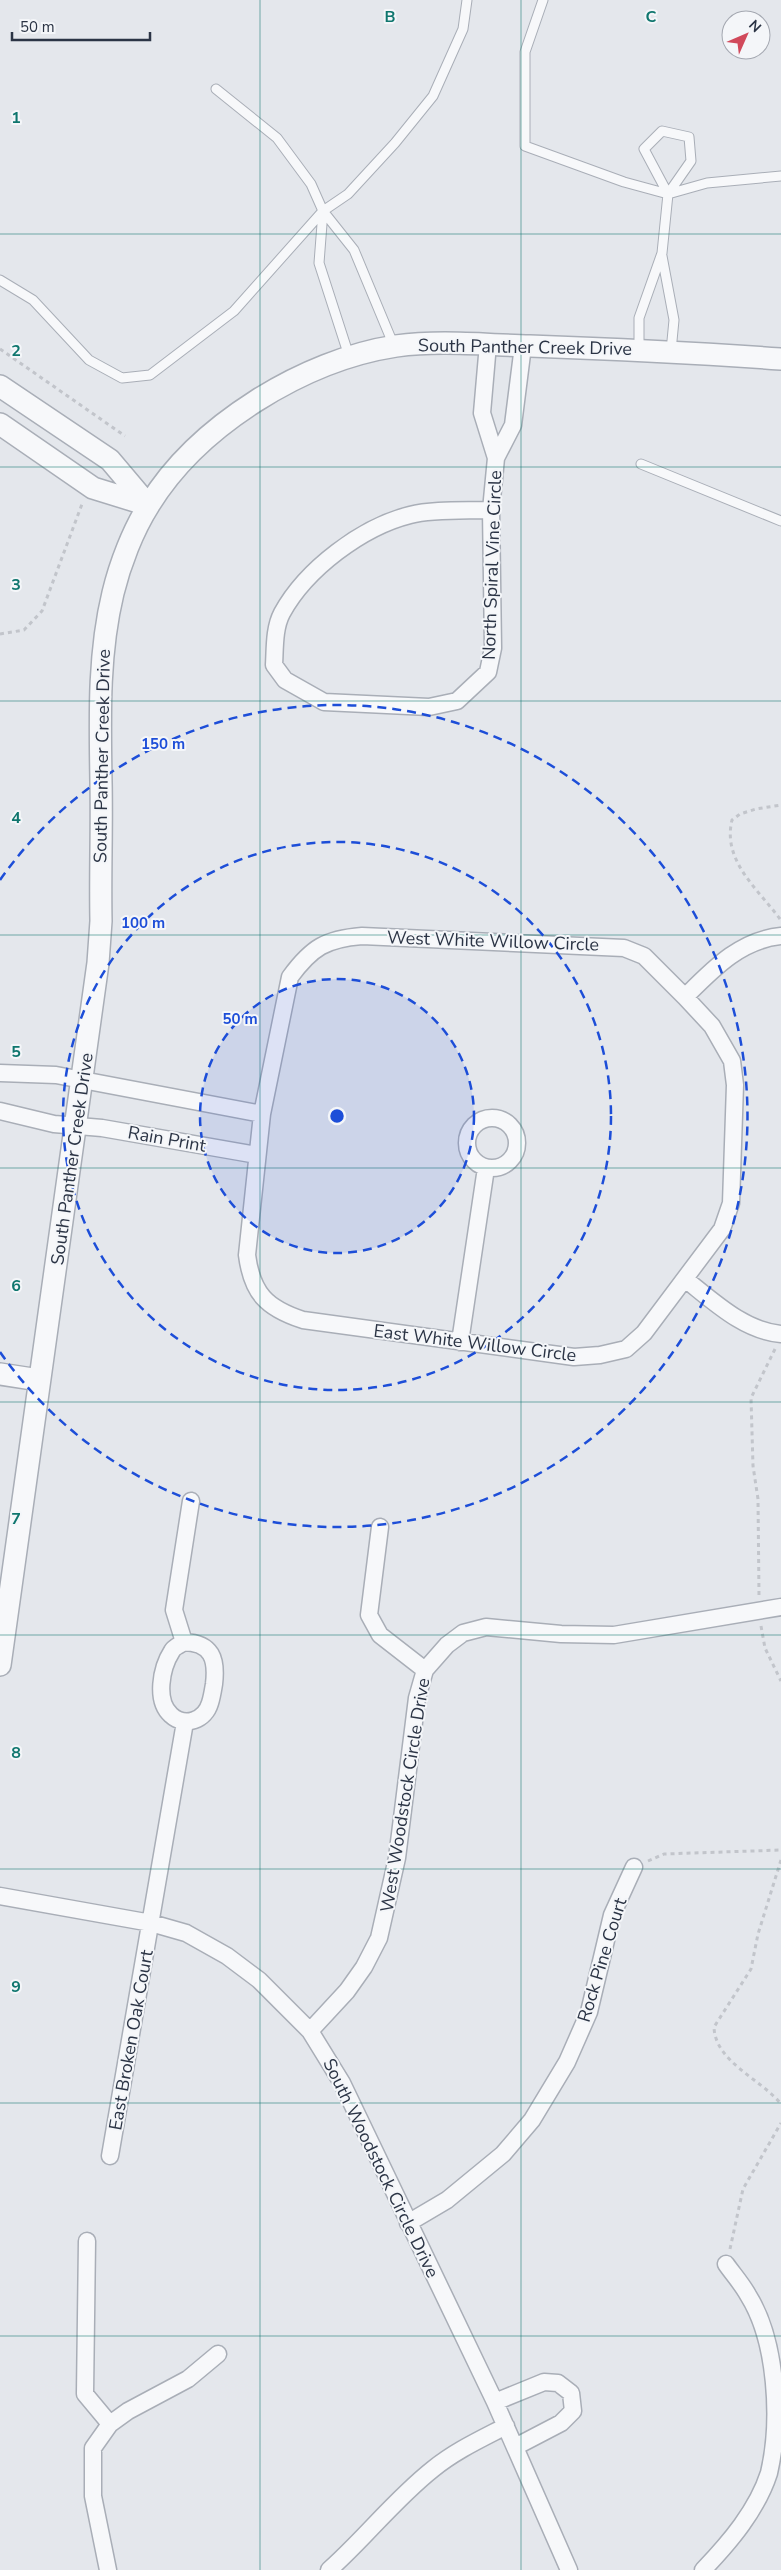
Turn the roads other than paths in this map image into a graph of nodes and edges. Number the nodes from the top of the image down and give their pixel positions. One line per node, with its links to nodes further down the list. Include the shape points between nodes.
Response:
1 (467, 0): 6 (lane, via 463,29 433,96 348,194)
2 (543, 0): 5 (lane, via 525,52 525,146 624,182)
3 (216, 89): 6 (lane, via 277,138 311,184)
4 (781, 176): 5 (lane, via 707,183)
5 (668, 194): 5 (lane, via 691,161 689,137 662,131 644,149); 7 (lane)
6 (323, 211): 8 (lane, via 234,311 150,375 122,378 89,360 33,300); 11 (lane, via 354,250); 14 (lane, via 319,263)
7 (662, 253): 12 (lane, via 639,318); 13 (lane, via 674,320)
8 (0, 280)
9 (488, 344): 10 (street, South Panther Creek Drive); 11 (street, South Panther Creek Drive, via 434,342); 18 (street, North Spiral Vine Circle, via 482,413)
10 (523, 346): 12 (street, South Panther Creek Drive); 18 (street, North Spiral Vine Circle, via 513,425)
11 (394, 347): 14 (street, South Panther Creek Drive)
12 (640, 350): 13 (street, South Panther Creek Drive)
13 (670, 351): 15 (street, South Panther Creek Drive)
14 (349, 356): 20 (street, South Panther Creek Drive, via 293,380 237,414 204,440)
15 (781, 359)
16 (0, 386): 20 (street, via 110,460)
17 (0, 424): 20 (street, via 92,488)
18 (496, 458): 21 (street, North Spiral Vine Circle)
19 (641, 464): 22 (lane)
20 (148, 505): 26 (street, South Panther Creek Drive, via 113,592 101,657 100,921)
21 (491, 510): 21 (street, North Spiral Vine Circle, via 412,515 379,526 348,544 316,570 282,613 275,636 274,666 286,680 324,702 429,707 457,701 488,672 493,648)
22 (781, 521)
23 (781, 936): 24 (street, via 771,936 739,948)
24 (685, 997): 28 (street, West White Willow Circle, via 644,956 624,948 362,936 339,938 318,946 290,977); 30 (street, West White Willow Circle, via 712,1026 732,1061)
25 (0, 1072): 26 (street, via 56,1075)
26 (83, 1082): 28 (street); 29 (street, South Panther Creek Drive)
27 (0, 1111): 29 (street, Rain Print)
28 (262, 1114): 31 (street, East White Willow Circle)
29 (77, 1126): 31 (street, Rain Print); 37 (street, South Panther Creek Drive)
30 (734, 1129): 33 (street, East White Willow Circle, via 731,1204 722,1229)
31 (257, 1155): 35 (street, East White Willow Circle, via 246,1255 250,1278 262,1297 281,1313 302,1320)
32 (486, 1168): 35 (street)
33 (685, 1279): 34 (street, via 756,1329); 35 (street, East White Willow Circle, via 644,1333 626,1349 574,1357)
34 (780, 1334)
35 (460, 1342)
36 (0, 1374): 37 (street)
37 (39, 1380): 42 (street, South Panther Creek Drive)
38 (190, 1501): 41 (street, via 174,1610)
39 (380, 1527): 43 (street, via 369,1615 380,1635)
40 (781, 1608): 43 (street, West Woodstock Circle Drive, via 614,1635 486,1627 463,1633)
41 (184, 1642): 44 (street, via 172,1649 160,1696 163,1709 173,1718); 44 (street, via 204,1647 212,1655 216,1668 206,1713)
42 (0, 1665)
43 (425, 1670): 48 (street, West Woodstock Circle Drive, via 417,1698 397,1858 380,1938 347,1991)
44 (185, 1722): 47 (street, East Broken Oak Court)
45 (634, 1867): 50 (street, Rock Pine Court, via 612,1915 589,2012 567,2062 532,2120 503,2154 447,2200)
46 (0, 1896): 47 (street, South Woodstock Circle Drive)
47 (151, 1923): 48 (street, South Woodstock Circle Drive, via 186,1932 227,1956 260,1980); 49 (street, East Broken Oak Court)
48 (310, 2031): 50 (street, South Woodstock Circle Drive, via 342,2083)
49 (110, 2156)
50 (408, 2223): 54 (street, South Woodstock Circle Drive)
51 (87, 2241): 55 (street, via 85,2394)
52 (726, 2264): 61 (street, via 749,2296 765,2333 775,2374 777,2425 770,2473 750,2514)
53 (218, 2354): 55 (street, via 188,2379)
54 (495, 2402): 56 (street, South Woodstock Circle Drive); 57 (street, via 544,2382 558,2383 571,2393 574,2411 561,2424)
55 (110, 2424): 58 (street, via 93,2448 93,2496)
56 (506, 2426): 57 (street, South Woodstock Circle Drive); 59 (street, via 434,2468)
57 (515, 2447): 60 (street, South Woodstock Circle Drive)
58 (108, 2570)
59 (328, 2570)
60 (569, 2570)
61 (704, 2570)

